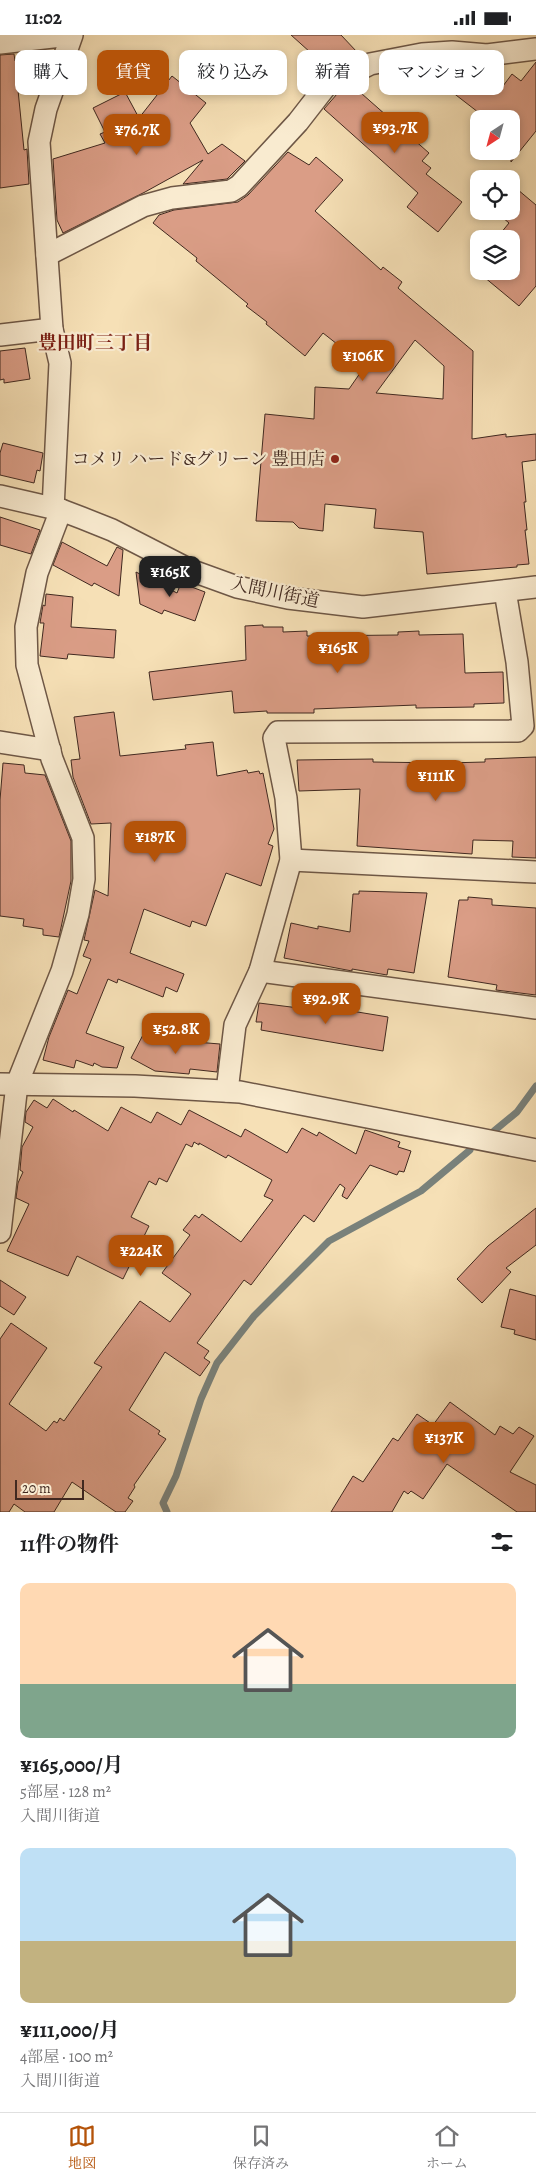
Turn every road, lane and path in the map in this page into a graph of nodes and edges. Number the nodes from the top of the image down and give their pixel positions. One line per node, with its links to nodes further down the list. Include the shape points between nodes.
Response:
1 (71, 35): 2 (street); 4 (street, via 46,109 39,142)
2 (0, 43)
3 (535, 48): 4 (street, via 487,55 422,54 370,64 326,86 298,122 232,191 172,197 143,206)
4 (47, 255): 5 (street)
5 (52, 329): 6 (street); 8 (street, via 60,363)
6 (0, 335)
7 (0, 496): 8 (street, 入間川街道)
8 (57, 509): 10 (street, 入間川街道, via 112,530 190,570 238,587 288,597 363,607); 12 (street, via 37,573 26,627 27,665)
9 (536, 587): 10 (street, 入間川街道)
10 (505, 591): 13 (street, via 517,662 523,726 518,731 278,732 274,738 286,798)
11 (0, 741): 12 (street)
12 (50, 750): 17 (street, via 83,838 84,879 62,971)
13 (291, 860): 14 (street); 15 (street)
14 (536, 872)
15 (260, 971): 16 (street); 18 (street, via 236,1025)
16 (536, 1009)
17 (8, 1084): 18 (street); 20 (street)
18 (227, 1091): 19 (street, via 268,1096)
19 (536, 1150)
20 (0, 1232)

